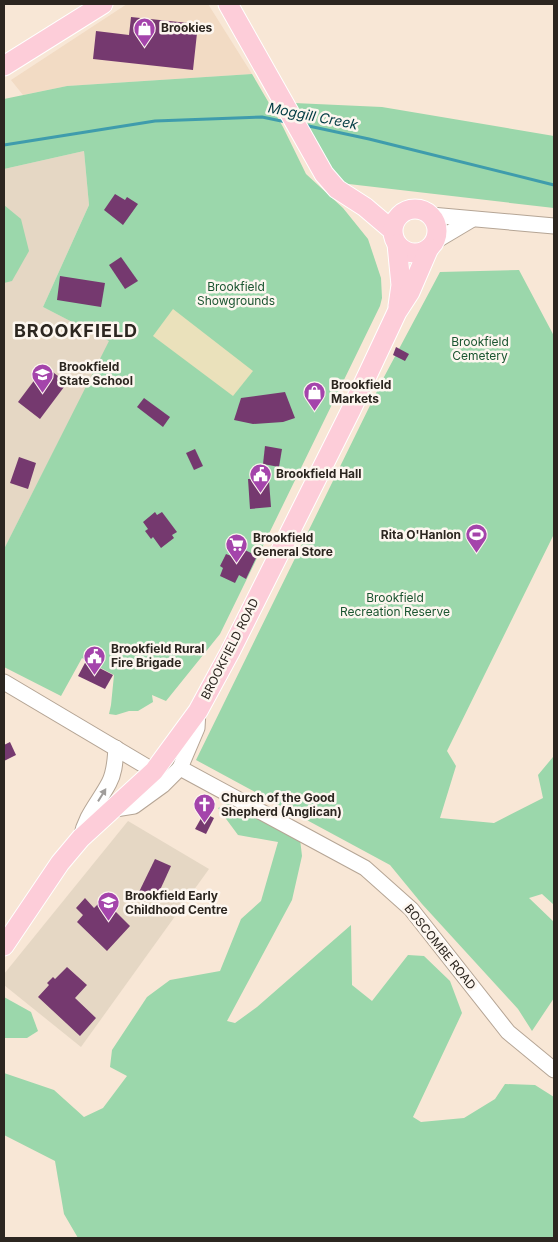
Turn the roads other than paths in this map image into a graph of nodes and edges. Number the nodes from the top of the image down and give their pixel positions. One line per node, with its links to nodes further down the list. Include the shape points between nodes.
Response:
1 (103, 4): 3 (main road)
2 (228, 4): 7 (main road, via 324,174 338,189)
3 (4, 66)
4 (431, 215): 5 (street); 7 (main road, via 425,211 404,211); 8 (main road, via 437,228)
5 (471, 220): 6 (street); 8 (street)
6 (554, 226)
7 (396, 230): 8 (main road, via 408,252 416,253); 9 (main road, BROOKFIELD ROAD, via 401,285)
8 (432, 245): 9 (main road, BROOKFIELD ROAD)
9 (397, 312): 11 (main road, BROOKFIELD ROAD, via 351,410)
10 (4, 682): 12 (street)
11 (198, 711): 13 (street, via 197,728); 14 (main road, BROOKFIELD ROAD)
12 (116, 748): 14 (street); 16 (street, one-way to 12, via 84,824 110,782)
13 (180, 768): 15 (street, via 134,806); 18 (street, BOSCOMBE ROAD, via 365,868 411,909 508,1032)
14 (154, 771): 15 (main road, BROOKFIELD ROAD)
15 (109, 810): 16 (main road, BROOKFIELD ROAD)
16 (81, 838): 17 (main road, BROOKFIELD ROAD, via 60,863)
17 (4, 946)
18 (554, 1070)

